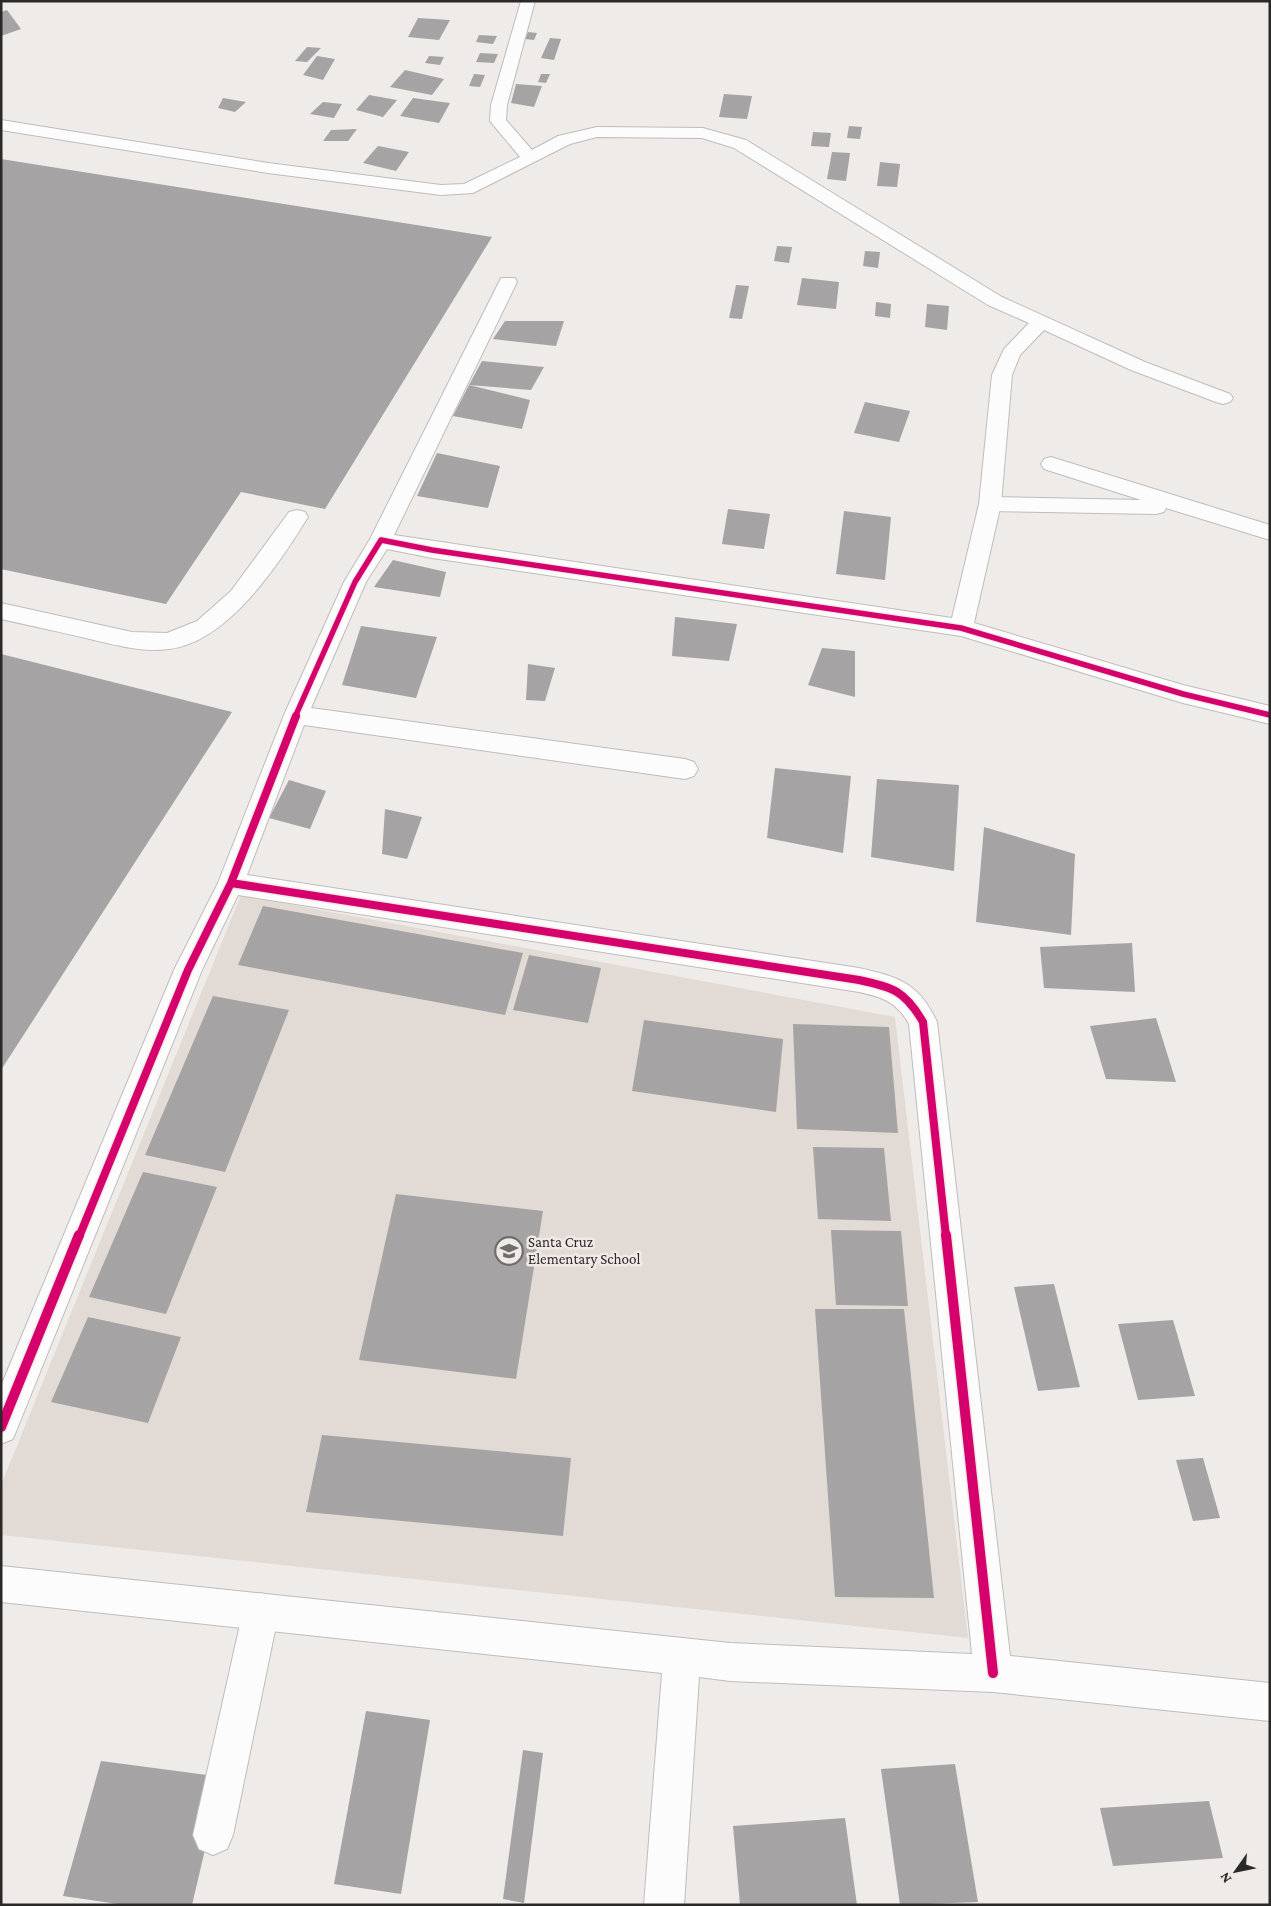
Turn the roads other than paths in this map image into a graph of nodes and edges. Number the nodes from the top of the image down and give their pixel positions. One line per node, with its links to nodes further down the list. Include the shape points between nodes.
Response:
1 (528, 1): 3 (street, via 499,105 498,121)
2 (1, 125): 3 (street, via 268,168 441,190 467,188)
3 (530, 158): 5 (street, via 564,140 597,132 703,133 740,144 995,301)
4 (508, 282): 12 (street)
5 (1041, 322): 6 (street, via 1138,366); 8 (street, via 1011,353 1002,375)
6 (1222, 398)
7 (1051, 464): 9 (street)
8 (990, 504): 9 (street); 14 (street)
9 (1185, 507): 11 (street)
10 (297, 517): 13 (street, via 239,597 205,628 169,641 132,640)
11 (1270, 533)
12 (381, 540): 14 (street); 16 (street, via 355,582)
13 (1, 611)
14 (961, 628): 15 (street, via 1183,694)
15 (1270, 714)
16 (296, 715): 17 (street); 18 (street)
17 (685, 769)
18 (231, 883): 19 (street, via 188,970); 23 (street, via 859,980 896,988 912,1002 923,1022)
19 (1, 1427)
20 (1, 1584): 21 (street)
21 (261, 1611): 22 (street); 25 (street)
22 (682, 1657): 23 (street); 26 (street)
23 (993, 1674): 24 (street)
24 (1270, 1702)
25 (213, 1835)
26 (664, 1905)

